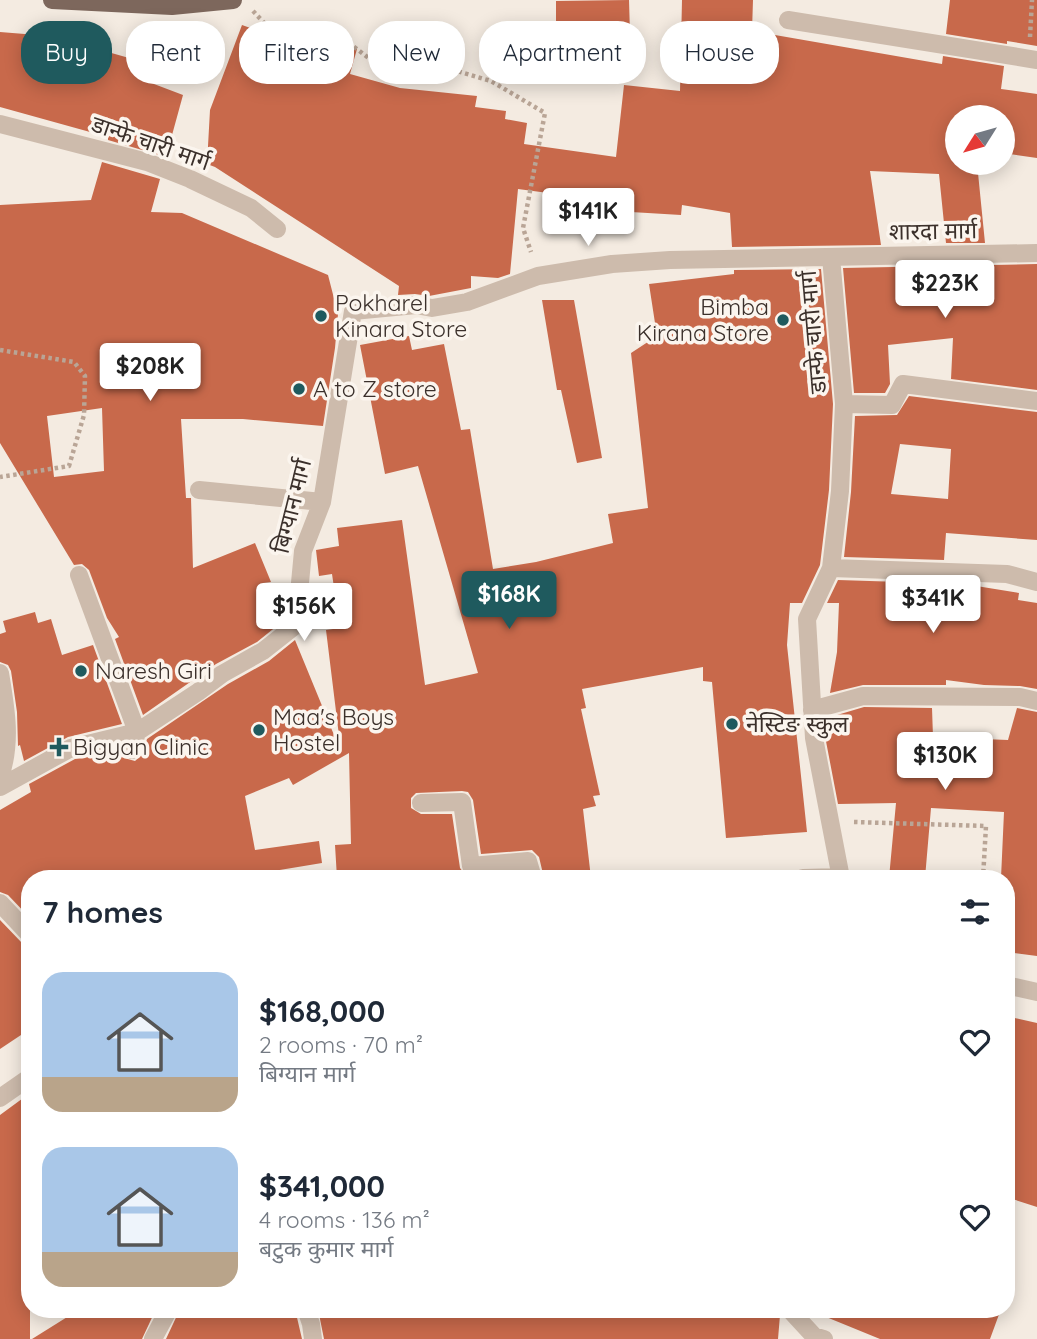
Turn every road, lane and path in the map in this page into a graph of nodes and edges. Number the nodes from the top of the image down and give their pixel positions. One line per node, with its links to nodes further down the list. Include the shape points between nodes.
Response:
1 (52, 0): 2 (main road, via 172,6)
2 (233, 0)
3 (1032, 0): 6 (path)
4 (252, 9): 11 (path, via 269,28 319,31 349,43 396,79 417,78 440,65 491,80 545,113 523,228)
5 (788, 20): 6 (street)
6 (1033, 60)
7 (0, 124): 8 (street, डान्फे चारी मार्ग, via 148,162 251,208)
8 (277, 229)
9 (1037, 253): 10 (street, शारदा मार्ग)
10 (831, 257): 11 (street, डान्फे चारी मार्ग, via 670,260); 15 (street, डान्फे चारी मार्ग)
11 (538, 276): 12 (street, डान्फे चारी मार्ग, via 467,302)
12 (354, 311): 18 (street, बिग्यान मार्ग)
13 (0, 350): 16 (path, via 75,362 85,376 84,415 69,466)
14 (1037, 401): 15 (street, via 903,384 892,405)
15 (844, 404): 19 (street, डान्फे चारी मार्ग)
16 (0, 478)
17 (198, 490): 18 (street)
18 (322, 502): 25 (street, बिग्यान मार्ग, via 303,551 296,625)
19 (831, 568): 21 (street, via 1007,574); 24 (street, डान्फे चारी मार्ग, via 807,620)
20 (79, 575): 25 (street)
21 (1037, 583)
22 (0, 673): 27 (street, via 7,718 6,758)
23 (1037, 701): 24 (street, via 1020,697 863,696)
24 (811, 709): 30 (street, डान्फे चारी मार्ग)
25 (137, 732): 26 (street); 28 (street, बिग्यान मार्ग, via 71,748)
26 (132, 750)
27 (0, 777)
28 (0, 787)
29 (421, 803): 31 (street, via 462,802 471,866 527,861)
30 (828, 822): 32 (street, डान्फे चारी मार्ग); 33 (path, via 986,826)
31 (530, 870)
32 (839, 870)
33 (983, 870)
34 (0, 903): 35 (street)
35 (21, 925)
36 (1015, 987): 37 (street)
37 (1037, 992)
38 (21, 1083): 39 (street)
39 (0, 1098)
40 (164, 1318): 43 (street)
41 (309, 1318): 44 (street)
42 (797, 1318): 45 (street, via 814,1336)
43 (153, 1339)
44 (313, 1339)
45 (824, 1339)

